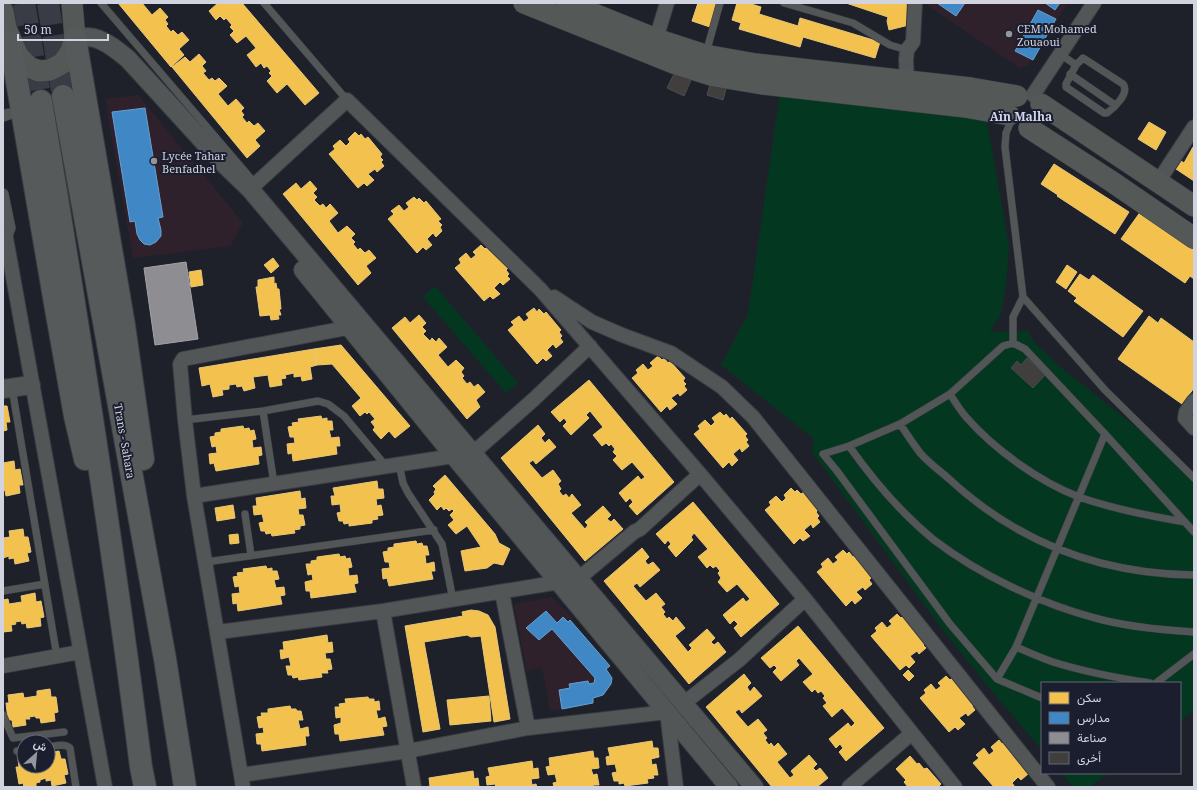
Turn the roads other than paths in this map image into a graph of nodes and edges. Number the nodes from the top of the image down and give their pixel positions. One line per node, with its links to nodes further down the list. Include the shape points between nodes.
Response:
1 (72, 3): 12 (main road)
2 (101, 3): 30 (lane)
3 (264, 3): 23 (lane)
4 (524, 3): 26 (main road, via 676,64 714,76 762,84 965,107)
5 (567, 3): 13 (main road)
6 (667, 3): 13 (street)
7 (720, 3): 17 (lane)
8 (784, 3): 15 (lane, via 853,23 890,45)
9 (915, 3): 15 (street, via 913,42)
10 (1094, 3): 16 (street)
11 (3, 11): 14 (main road)
12 (75, 38): 14 (main road, via 71,51 63,63 50,70 39,71 22,62); 28 (street, via 89,37 103,42 128,59); 82 (highway, via 124,325 147,483)
13 (656, 39): 17 (main road)
14 (10, 41): 75 (highway, via 75,416)
15 (907, 50): 20 (street)
16 (1060, 54): 18 (lane); 22 (street)
17 (705, 55): 20 (main road, via 756,64)
18 (1076, 65): 19 (lane); 25 (lane, via 1083,58 1086,59 1123,84 1126,90)
19 (1070, 74): 25 (lane); 25 (lane, via 1066,84 1068,89 1104,113)
20 (907, 82): 22 (main road, via 970,88)
21 (63, 96): 82 (highway, Trans - Sahara)
22 (1030, 98): 26 (main road, via 1009,104); 26 (main road, via 1043,109 1041,119 1034,126); 29 (main road)
23 (347, 100): 30 (street); 35 (street)
24 (41, 101): 75 (highway)
25 (1115, 105)
26 (1016, 121): 34 (main road, via 1111,181); 36 (lane, via 1006,133 1005,147)
27 (1194, 127): 29 (street)
28 (224, 164): 30 (street); 37 (street, via 242,195)
29 (1158, 182): 32 (main road)
30 (253, 186): 37 (street)
31 (3, 194): 33 (street, via 10,228)
32 (1194, 206)
33 (6, 238): 40 (street)
34 (1194, 238)
35 (540, 289): 39 (street); 107 (street, via 592,322 671,352 722,387 753,417)
36 (1023, 297): 38 (lane, via 1013,317); 54 (lane, via 1105,390)
37 (357, 325): 45 (street, via 183,359 180,364); 50 (street); 51 (street)
38 (1013, 344): 42 (lane, via 1003,346); 48 (lane, via 1024,349)
39 (590, 346): 50 (street); 53 (street)
40 (31, 385): 41 (street); 79 (street)
41 (7, 388): 68 (lane)
42 (950, 394): 46 (lane); 57 (lane, via 966,417 1013,460)
43 (1194, 401): 47 (street, via 1185,418)
44 (263, 411): 45 (lane); 52 (lane, via 318,401 328,404 344,416); 55 (lane)
45 (185, 420): 56 (street)
46 (900, 424): 49 (lane); 62 (lane, via 921,454 964,493 1004,522 1031,538)
47 (1194, 428)
48 (1105, 434): 57 (lane); 59 (lane)
49 (849, 446): 71 (lane, via 883,490 935,540 1002,582); 84 (lane, via 823,454 950,624)
50 (473, 453): 51 (street); 66 (street)
51 (454, 456): 52 (street); 67 (street)
52 (393, 465): 55 (street); 60 (lane, via 408,493)
53 (700, 474): 66 (street, via 640,529); 72 (street)
54 (1194, 478)
55 (274, 484): 56 (street)
56 (194, 496): 64 (street)
57 (1079, 497): 59 (lane, via 1151,517); 62 (lane)
58 (245, 514): 63 (lane)
59 (1185, 522): 61 (lane)
60 (434, 530): 63 (lane); 73 (lane, via 442,544)
61 (1194, 532)
62 (1057, 549): 65 (lane, via 1129,570); 71 (lane)
63 (251, 555): 64 (lane)
64 (206, 562): 76 (street)
65 (1194, 575)
66 (578, 580): 67 (street); 88 (street)
67 (560, 582): 70 (street); 89 (street)
68 (45, 584): 69 (lane); 81 (lane)
69 (3, 591)
70 (502, 592): 73 (street); 91 (street)
71 (1036, 598): 77 (lane, via 1095,618 1168,631); 78 (lane)
72 (805, 599): 88 (street, via 739,660); 93 (street)
73 (453, 600): 74 (street)
74 (383, 612): 76 (street); 95 (street)
75 (123, 624): 96 (highway)
76 (218, 632): 97 (street)
77 (1194, 632)
78 (1016, 647): 84 (lane); 85 (lane, via 1086,671)
79 (80, 652): 81 (street); 100 (street)
80 (1194, 654): 86 (lane)
81 (57, 657): 83 (street)
82 (165, 659): 98 (highway, Trans - Sahara)
83 (3, 666)
84 (997, 679): 87 (lane)
85 (1144, 682)
86 (1157, 682)
87 (1041, 698)
88 (684, 703): 104 (street)
89 (667, 712): 91 (street); 102 (street); 103 (street)
90 (3, 715): 92 (lane, via 13,738)
91 (528, 728): 95 (street)
92 (64, 732)
93 (912, 732): 105 (street); 106 (street)
94 (56, 746): 99 (lane, via 70,748)
95 (408, 751): 97 (street); 101 (street)
96 (142, 780)
97 (242, 781)
98 (185, 784)
99 (76, 787)
100 (105, 787)
101 (414, 787)
102 (676, 787)
103 (729, 787)
104 (754, 787)
105 (848, 787)
106 (955, 787)
107 (1048, 787)

